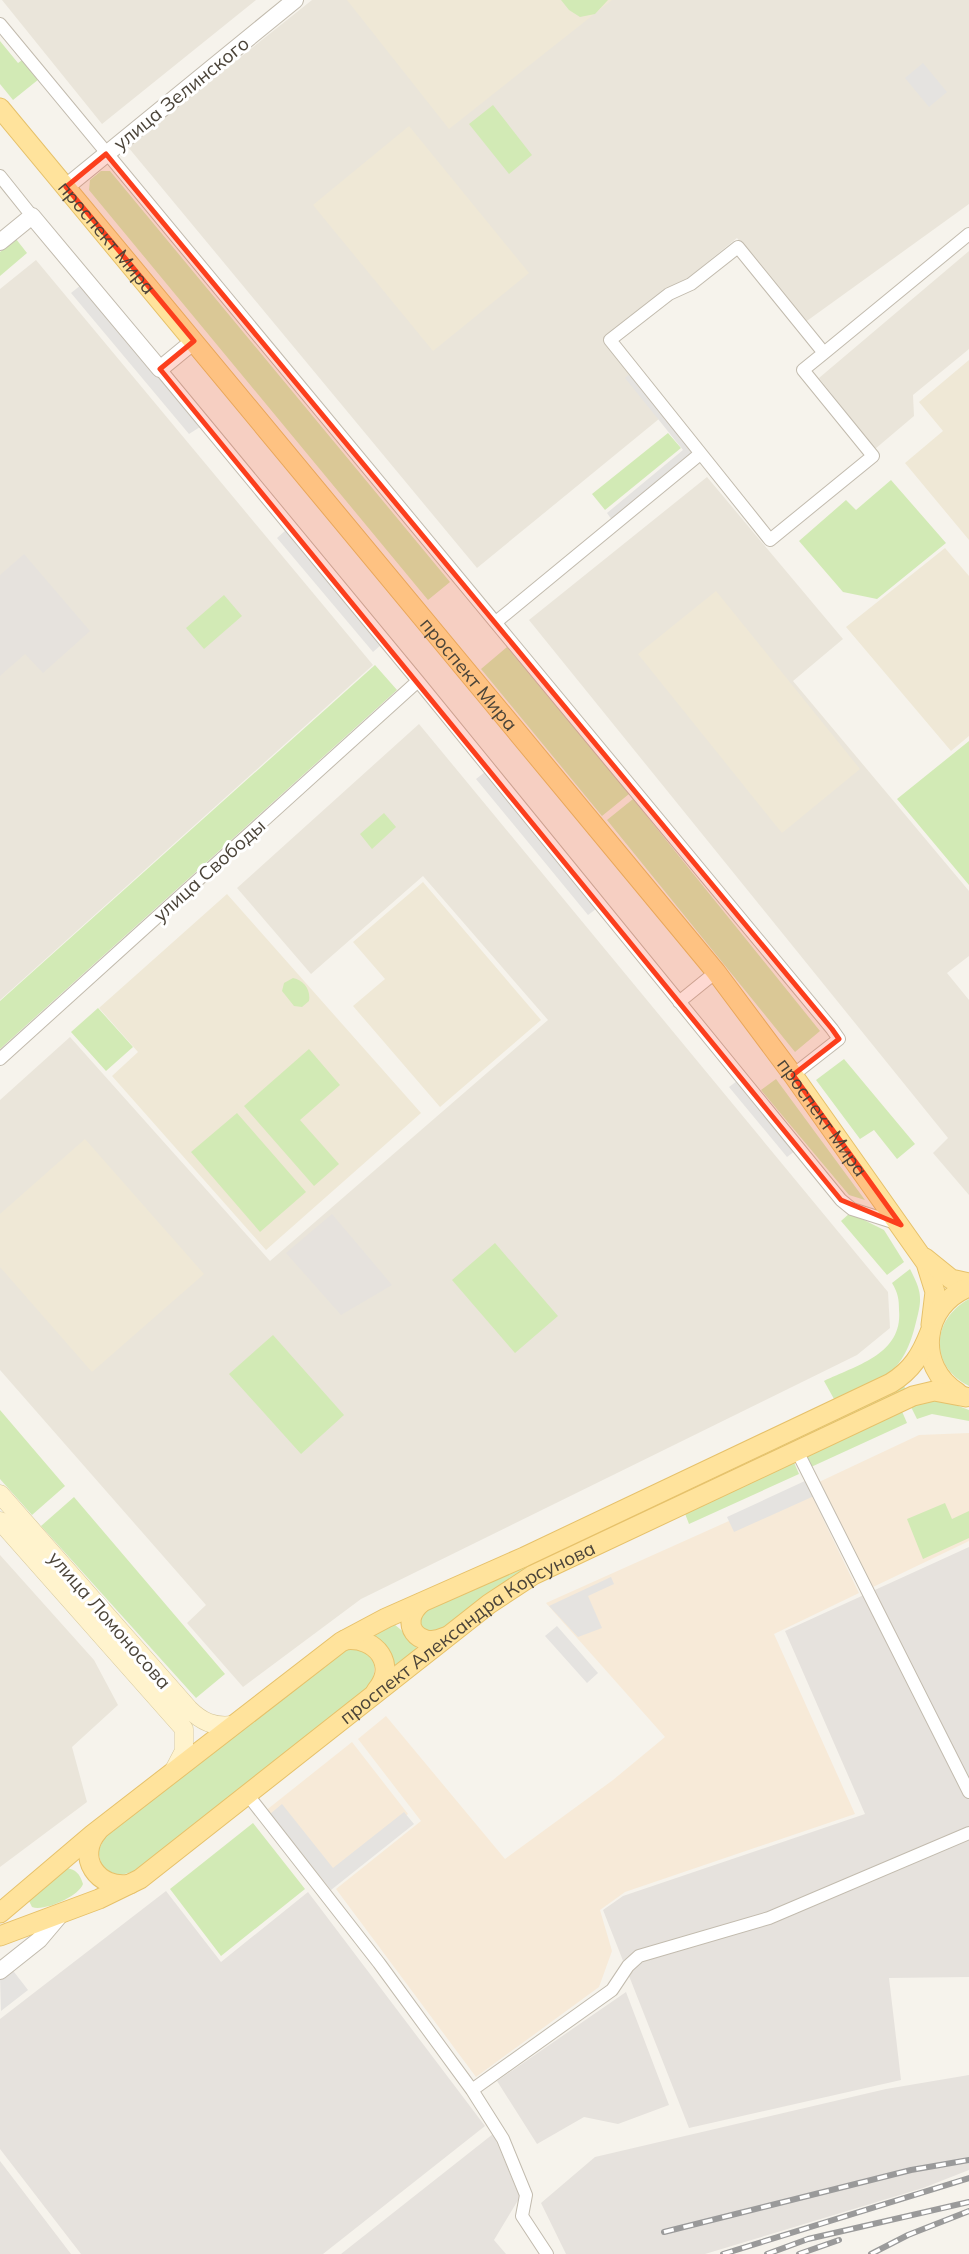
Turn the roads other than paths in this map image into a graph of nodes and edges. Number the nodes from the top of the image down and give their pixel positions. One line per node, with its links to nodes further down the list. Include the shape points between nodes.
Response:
1 (295, 0): 4 (street, улица Зелинского)
2 (0, 24): 4 (street)
3 (0, 108): 6 (main road, проспект Мира)
4 (106, 154): 6 (street, улица Зелинского); 14 (street)
5 (0, 176): 7 (street)
6 (66, 187): 10 (main road, проспект Мира)
7 (32, 216): 9 (street); 12 (street)
8 (969, 234): 11 (street)
9 (0, 242)
10 (194, 341): 12 (street); 16 (main road, проспект Мира)
11 (824, 353): 13 (street, via 803,370 873,456 769,540); 13 (street, via 737,247 610,340)
12 (160, 369): 15 (street)
13 (700, 454): 14 (street)
14 (496, 622): 19 (street, via 839,1039)
15 (418, 681): 17 (street); 18 (street, улица Свободы)
16 (716, 972): 17 (street); 19 (main road, проспект Мира)
17 (679, 1002): 20 (street, via 841,1200 852,1209)
18 (0, 1059)
19 (793, 1075): 20 (main road, проспект Мира)
20 (901, 1225): 21 (main road, проспект Мира)
21 (920, 1253): 22 (main road, проспект Мира, via 943,1274); 23 (main road, проспект Мира, via 935,1292)
22 (969, 1285): 23 (main road, via 941,1306)
23 (930, 1329): 24 (main road, via 934,1366 947,1385); 28 (main road, проспект Александра Корсунова, via 918,1359 891,1383)
24 (967, 1397): 25 (main road, проспект Александра Корсунова, via 943,1391 920,1394)
25 (796, 1449): 29 (main road, проспект Александра Корсунова, via 533,1575); 35 (street)
26 (0, 1494): 32 (main road, улица Ломоносова)
27 (0, 1521): 32 (main road, улица Ломоносова)
28 (421, 1603): 29 (main road, via 411,1615 419,1637 434,1642); 30 (main road, проспект Александра Корсунова)
29 (452, 1634): 31 (main road, проспект Александра Корсунова)
30 (341, 1642): 31 (main road, via 358,1639 379,1651 385,1674); 33 (main road, проспект Александра Корсунова)
31 (374, 1694): 36 (main road, проспект Александра Корсунова)
32 (190, 1723): 33 (main road); 34 (main road, via 184,1751)
33 (232, 1726): 34 (main road, проспект Александра Корсунова)
34 (173, 1772): 37 (main road, проспект Александра Корсунова)
35 (969, 1792)
36 (247, 1794): 40 (main road, проспект Александра Корсунова); 45 (street)
37 (100, 1829): 39 (main road, проспект Александра Корсунова); 40 (main road, via 88,1849 95,1873 117,1885)
38 (969, 1833): 45 (street, via 769,1918 639,1956 612,1990)
39 (56, 1864): 41 (main road, проспект Александра Корсунова); 42 (main road, via 78,1865 90,1880 86,1895)
40 (135, 1882): 42 (main road, проспект Александра Корсунова)
41 (0, 1913)
42 (61, 1914): 43 (main road, проспект Александра Корсунова); 44 (street, via 39,1940)
43 (0, 1936)
44 (0, 1971)
45 (472, 2090): 46 (street, via 503,2139 526,2194 522,2217)
46 (547, 2254)

